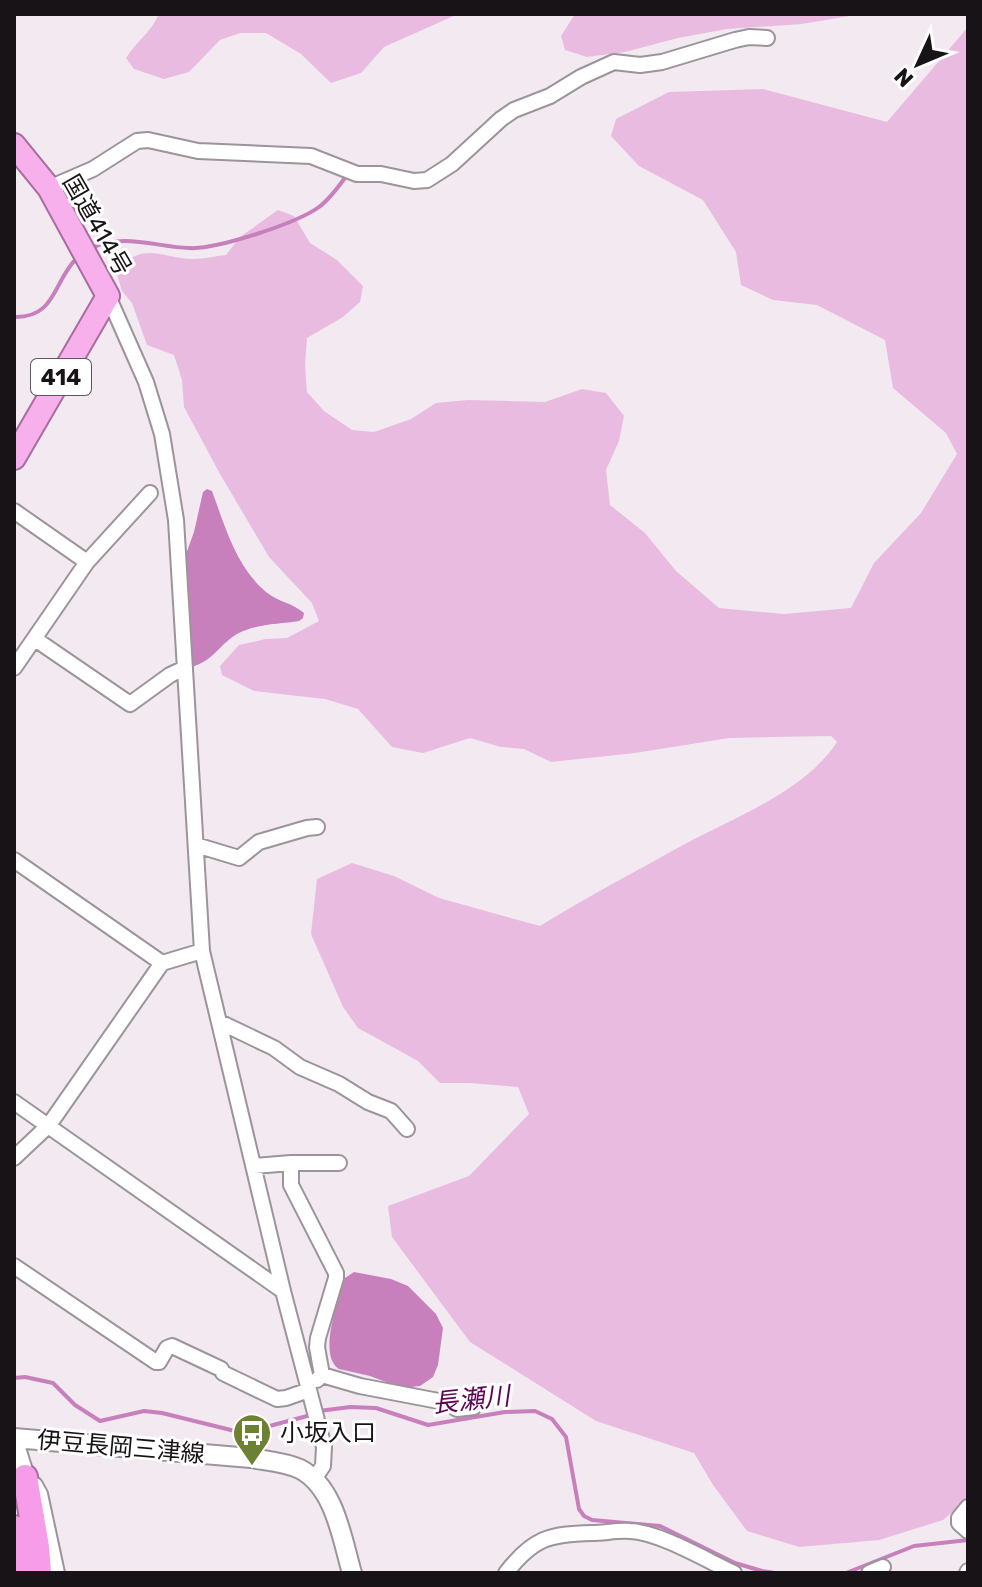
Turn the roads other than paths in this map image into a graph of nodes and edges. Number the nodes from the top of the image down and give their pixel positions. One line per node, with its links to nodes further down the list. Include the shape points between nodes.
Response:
1 (767, 38): 3 (street, via 749,37 662,62 614,62 514,110 427,180 357,174 311,156 198,151 148,140)
2 (14, 145): 3 (highway, 国道414号)
3 (49, 188): 4 (highway, 国道414号)
4 (108, 296): 5 (highway, 国道414号 / 414); 11 (street, via 146,382 162,434 176,520)
5 (14, 458)
6 (150, 493): 8 (street)
7 (14, 511): 8 (street)
8 (87, 562): 9 (street)
9 (35, 639): 10 (street); 11 (street, via 130,704)
10 (14, 668)
11 (185, 668): 13 (street)
12 (317, 827): 13 (street, via 259,842 239,858)
13 (196, 845): 15 (street)
14 (14, 860): 16 (street)
15 (202, 951): 16 (street); 17 (street)
16 (162, 963): 19 (street)
17 (220, 1024): 20 (street, via 391,1111); 24 (street)
18 (14, 1102): 19 (street)
19 (49, 1125): 21 (street); 26 (street)
20 (407, 1129)
21 (14, 1158)
22 (291, 1163): 23 (street); 24 (street); 27 (street, via 291,1185 336,1273 318,1338)
23 (339, 1163)
24 (254, 1166): 26 (street)
25 (14, 1266): 28 (street, via 156,1362 172,1346 277,1399)
26 (283, 1291): 28 (street)
27 (322, 1375): 28 (street); 29 (street, via 457,1409)
28 (309, 1393): 31 (street, via 325,1459)
29 (474, 1407)
30 (14, 1440): 31 (main road, 伊豆長岡三津線, via 251,1458 285,1464); 32 (main road)
31 (314, 1479): 40 (main road, via 332,1508)
32 (20, 1484): 37 (highway); 38 (highway); 39 (street, via 33,1482 39,1491)
33 (968, 1507): 35 (street, via 959,1523)
34 (14, 1528): 36 (highway)
35 (968, 1531)
36 (21, 1573)
37 (28, 1573)
38 (39, 1573)
39 (57, 1573)
40 (352, 1573)
41 (506, 1573): 42 (street, via 529,1548 547,1538 631,1531)
42 (734, 1573)

